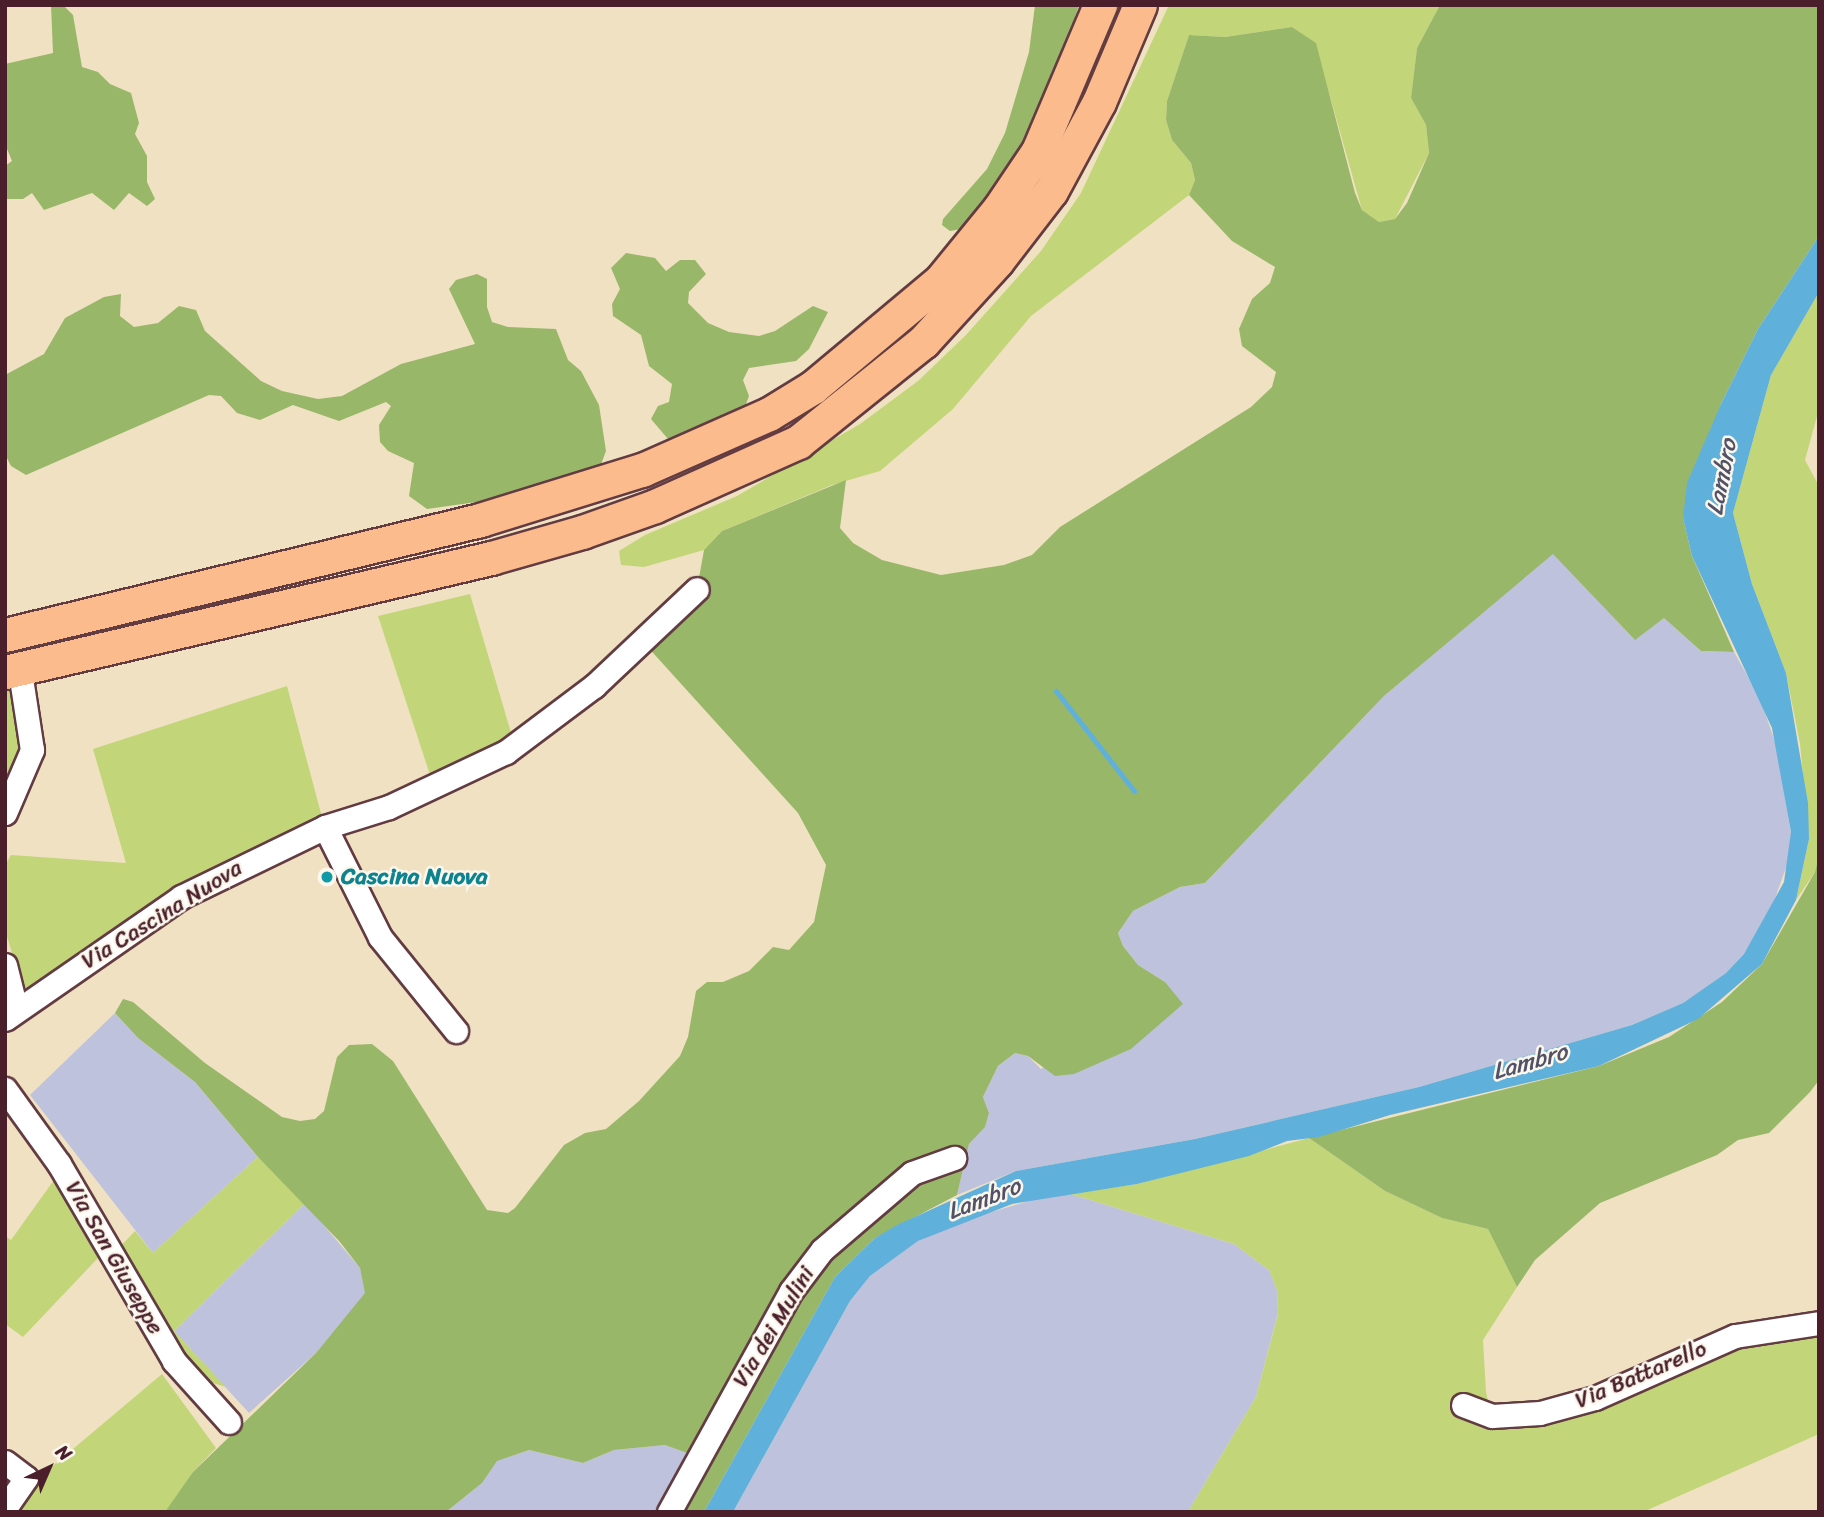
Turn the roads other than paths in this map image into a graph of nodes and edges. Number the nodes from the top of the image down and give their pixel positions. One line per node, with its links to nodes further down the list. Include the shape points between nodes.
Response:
1 (1100, 5): 4 (highway, via 1038,151 999,209 941,280 813,387 769,414 642,470 480,520)
2 (1140, 5): 5 (highway, via 1099,102 1051,191 1005,251 923,342 798,442 582,533)
3 (697, 589): 7 (street, Via Cascina Nuova, via 594,687 506,752 389,807)
4 (5, 635)
5 (14, 678): 6 (street, via 32,750)
6 (5, 813)
7 (325, 827): 9 (street, Via Cascina Nuova, via 247,861 181,897); 10 (street, via 380,937)
8 (5, 965): 9 (street, via 14,987)
9 (6, 1018)
10 (456, 1031)
11 (5, 1089): 15 (street, Via San Giuseppe, via 59,1164 174,1361)
12 (954, 1158): 18 (street, Via dei Mulini, via 912,1173 822,1250 791,1291)
13 (1819, 1323): 14 (street, Via Battarello, via 1735,1336 1595,1398 1540,1413 1492,1416)
14 (1463, 1405)
15 (229, 1422)
16 (5, 1462): 17 (street, via 26,1478)
17 (5, 1508)
18 (669, 1512)

